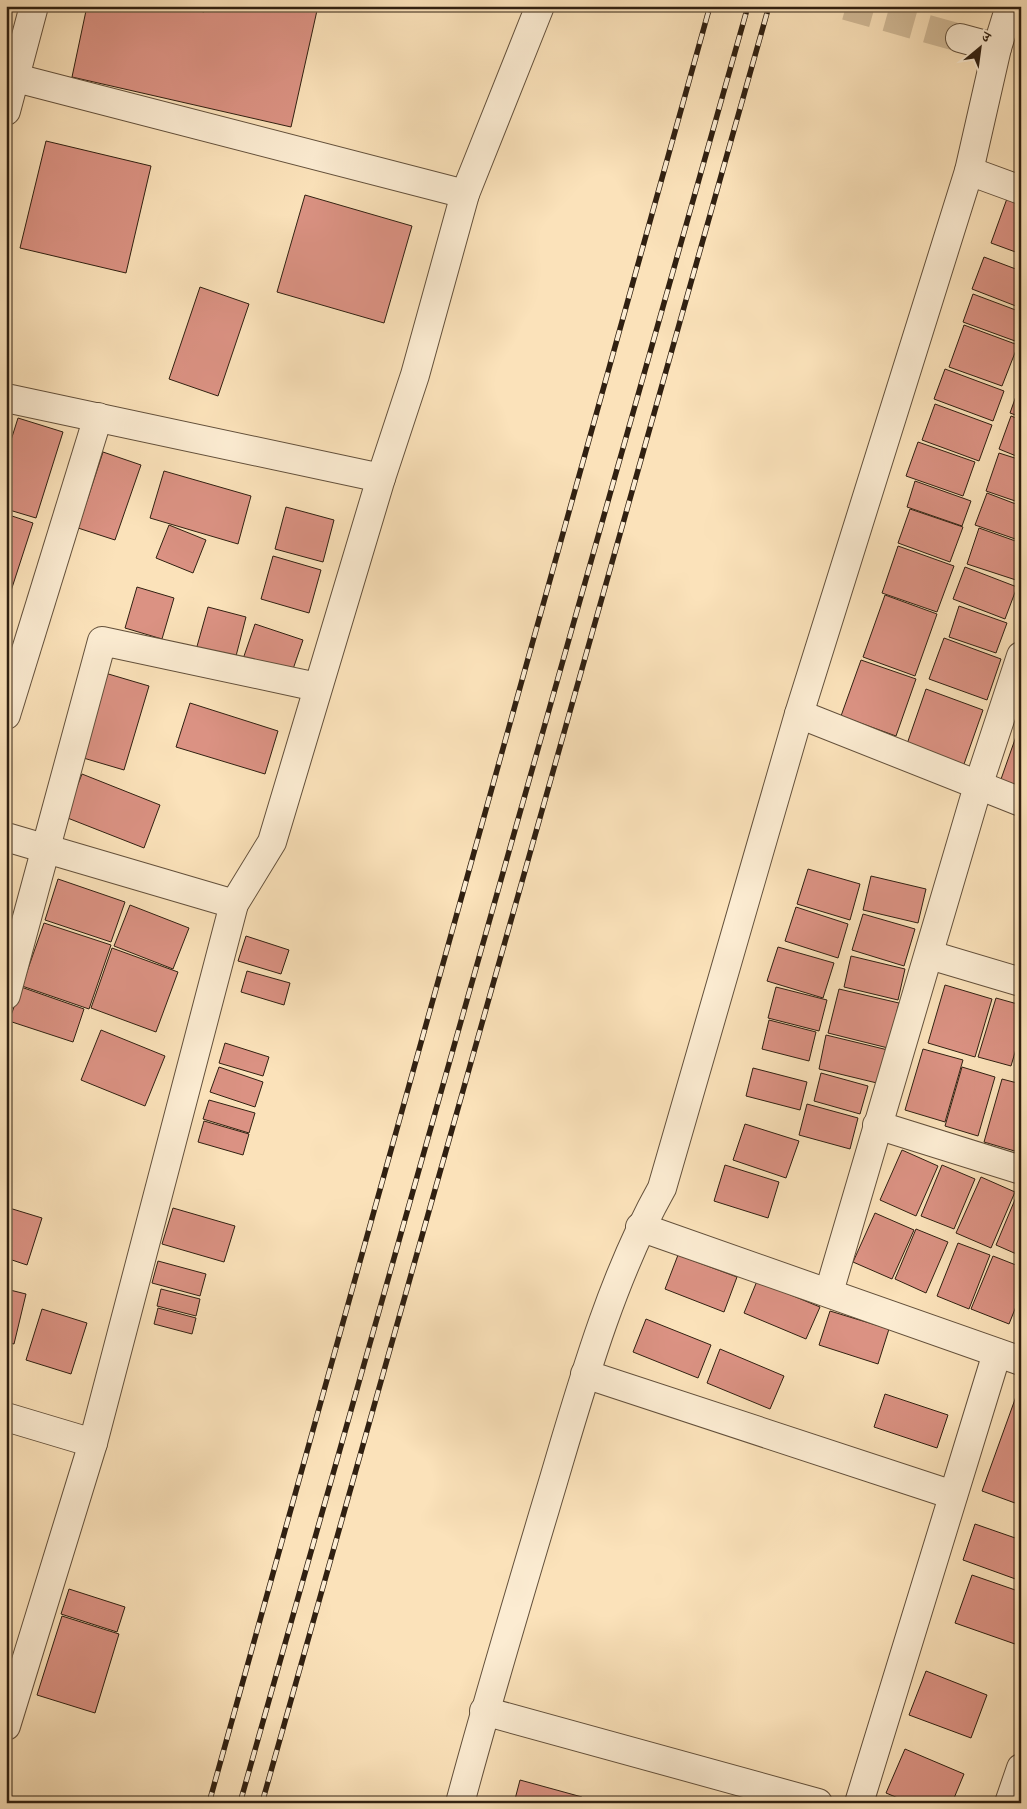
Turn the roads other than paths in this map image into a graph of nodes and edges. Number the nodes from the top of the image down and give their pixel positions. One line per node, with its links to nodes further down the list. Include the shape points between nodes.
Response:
1 (34, 6): 7 (street)
2 (540, 6): 11 (street)
3 (1010, 6): 4 (street); 6 (street)
4 (1021, 10)
5 (960, 38): 6 (street)
6 (997, 48): 9 (street)
7 (16, 78): 8 (street); 11 (street)
8 (6, 110)
9 (969, 170): 10 (street); 17 (street)
10 (1021, 190)
11 (465, 194): 14 (street, via 415,374)
12 (6, 398): 13 (street)
13 (98, 417): 14 (street); 18 (street)
14 (381, 478): 16 (street)
15 (1021, 656): 19 (street)
16 (317, 687): 22 (street, via 102,641); 23 (street, via 272,842)
17 (799, 714): 19 (street); 29 (street, via 662,1188)
18 (6, 715)
19 (978, 786): 20 (street); 24 (street)
20 (1021, 802)
21 (6, 837): 22 (street)
22 (47, 849): 23 (street); 26 (street)
23 (234, 904): 34 (street)
24 (930, 955): 25 (street); 27 (street)
25 (1021, 982)
26 (6, 995)
27 (877, 1125): 28 (street); 30 (street)
28 (1021, 1170)
29 (640, 1227): 30 (street); 32 (street)
30 (829, 1292): 31 (street)
31 (1009, 1357): 35 (street)
32 (586, 1374): 35 (street); 36 (street)
33 (6, 1417): 34 (street)
34 (93, 1443): 37 (street)
35 (953, 1495): 41 (street)
36 (484, 1711): 39 (street); 40 (street)
37 (7, 1719)
38 (1021, 1768): 42 (street)
39 (805, 1801)
40 (460, 1803)
41 (859, 1803)
42 (1009, 1803)

